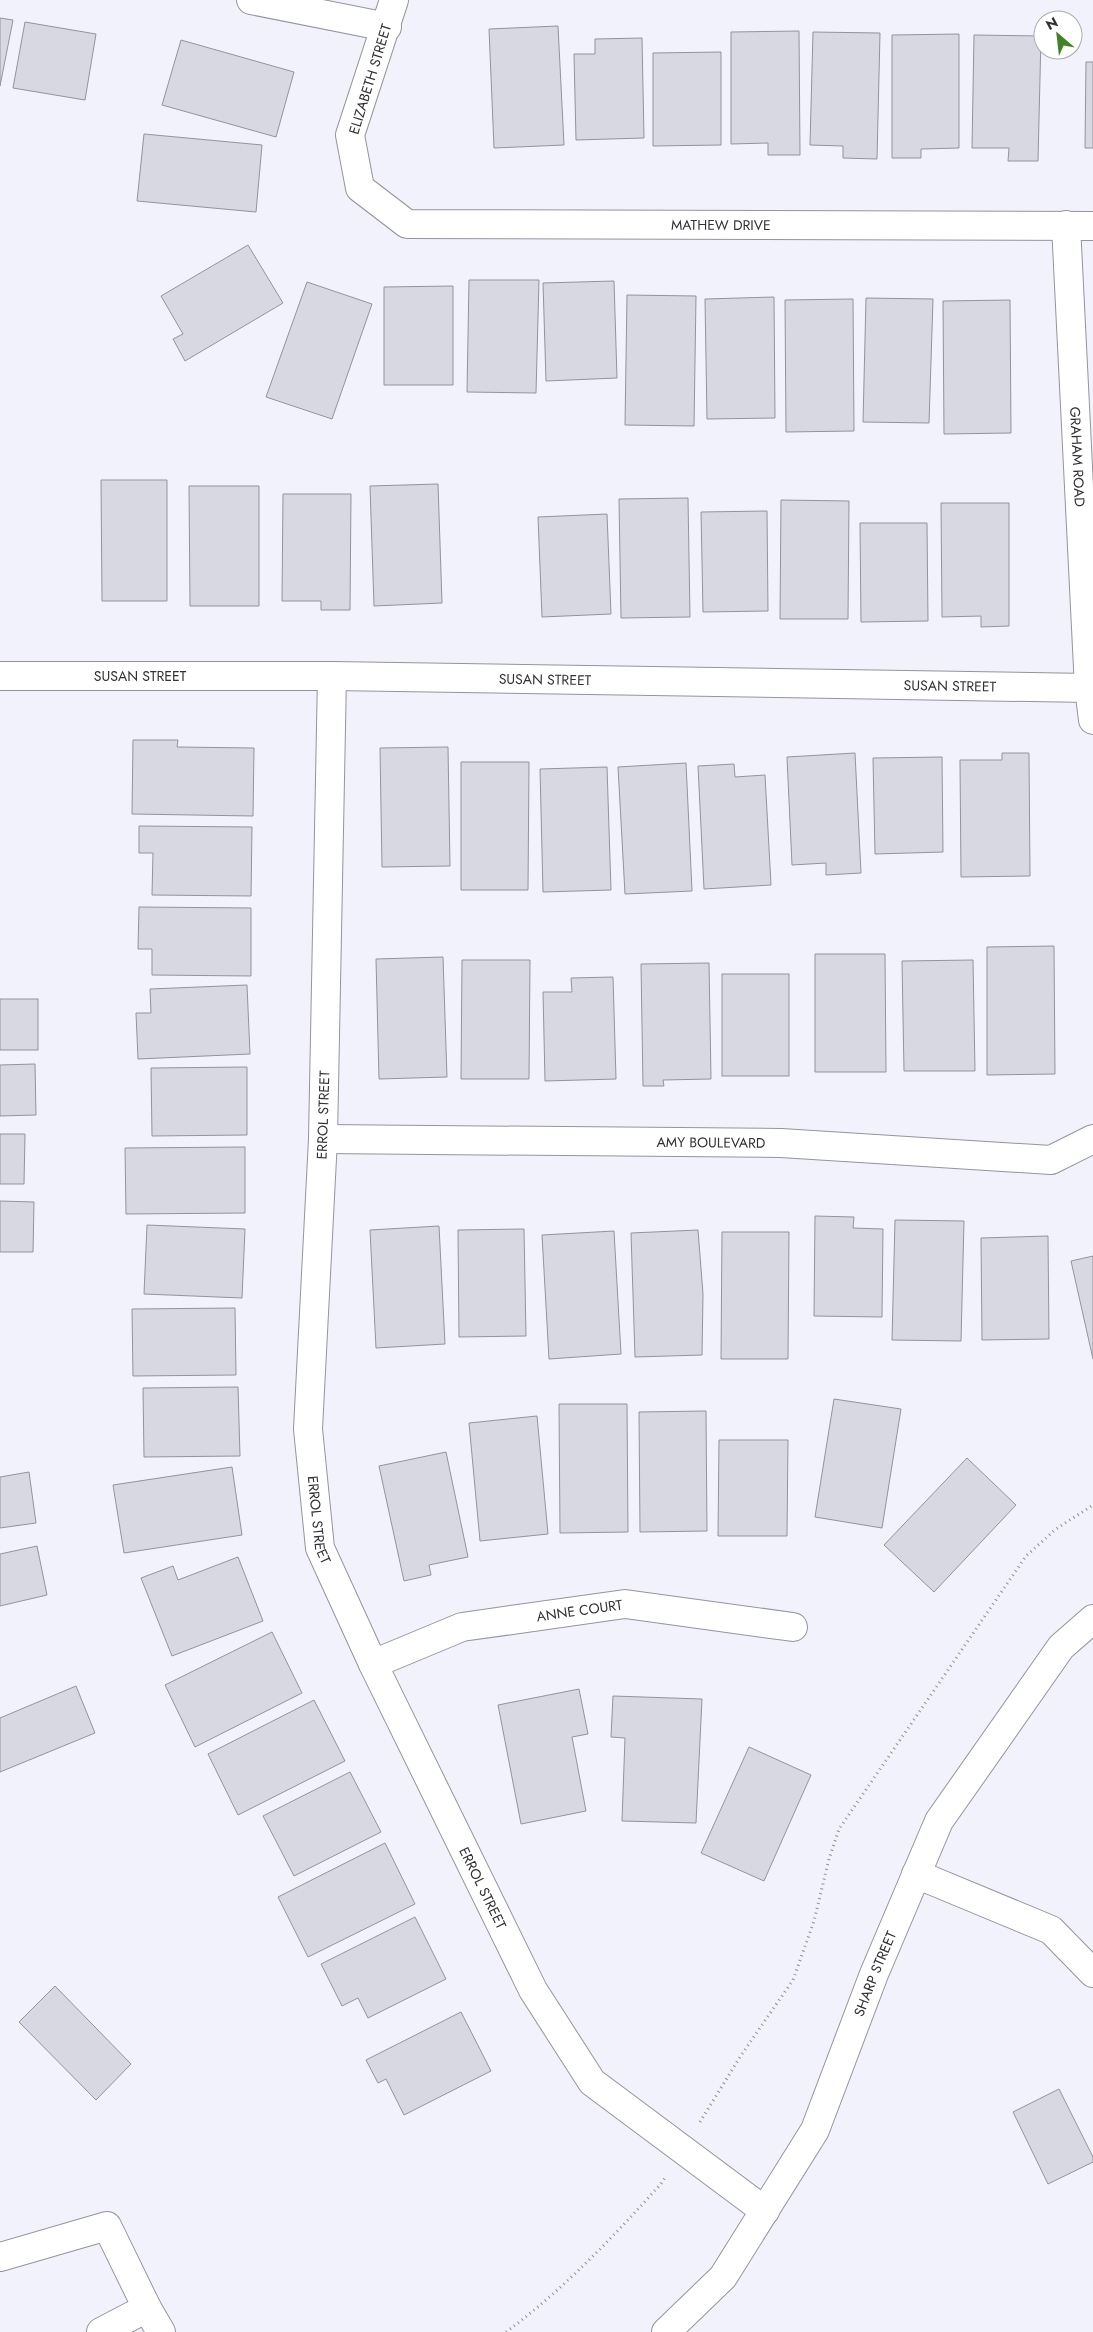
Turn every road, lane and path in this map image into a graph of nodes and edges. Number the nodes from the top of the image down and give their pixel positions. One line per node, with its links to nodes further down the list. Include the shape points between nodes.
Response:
1 (251, 0): 3 (street)
2 (394, 0): 3 (street, ELIZABETH STREET)
3 (387, 27): 4 (street, ELIZABETH STREET, via 350,135)
4 (360, 188): 5 (street, MATHEW DRIVE, via 406,224)
5 (1066, 225): 6 (street, MATHEW DRIVE); 9 (street, GRAHAM ROAD)
6 (1093, 226)
7 (0, 676): 8 (street, SUSAN STREET)
8 (332, 676): 9 (street, SUSAN STREET); 11 (street, ERROL STREET)
9 (1089, 688): 10 (street, GRAHAM ROAD)
10 (1093, 720)
11 (323, 1139): 12 (street, AMY BOULEVARD, via 781,1143 1051,1160); 16 (street, ERROL STREET, via 308,1429 320,1548)
12 (1093, 1139)
13 (1093, 1505): 19 (path, via 1056,1529 1026,1556 839,1829 794,1980 740,2057)
14 (1093, 1618): 17 (street, SHARP STREET, via 1061,1647 944,1813)
15 (793, 1627): 16 (street, ANNE COURT, via 625,1604 462,1627)
16 (373, 1664): 19 (street, ERROL STREET, via 538,1999 592,2082)
17 (916, 1874): 18 (street, via 1051,1930); 20 (street, SHARP STREET, via 815,2130)
18 (1093, 1972)
19 (681, 2151): 20 (street, ERROL STREET); 25 (path, via 660,2186 596,2255)
20 (765, 2211): 26 (street, SHARP STREET, via 723,2277)
21 (0, 2257): 22 (street, via 107,2226)
22 (147, 2308): 23 (street); 24 (street)
23 (100, 2332)
24 (161, 2332)
25 (506, 2332)
26 (666, 2332)

